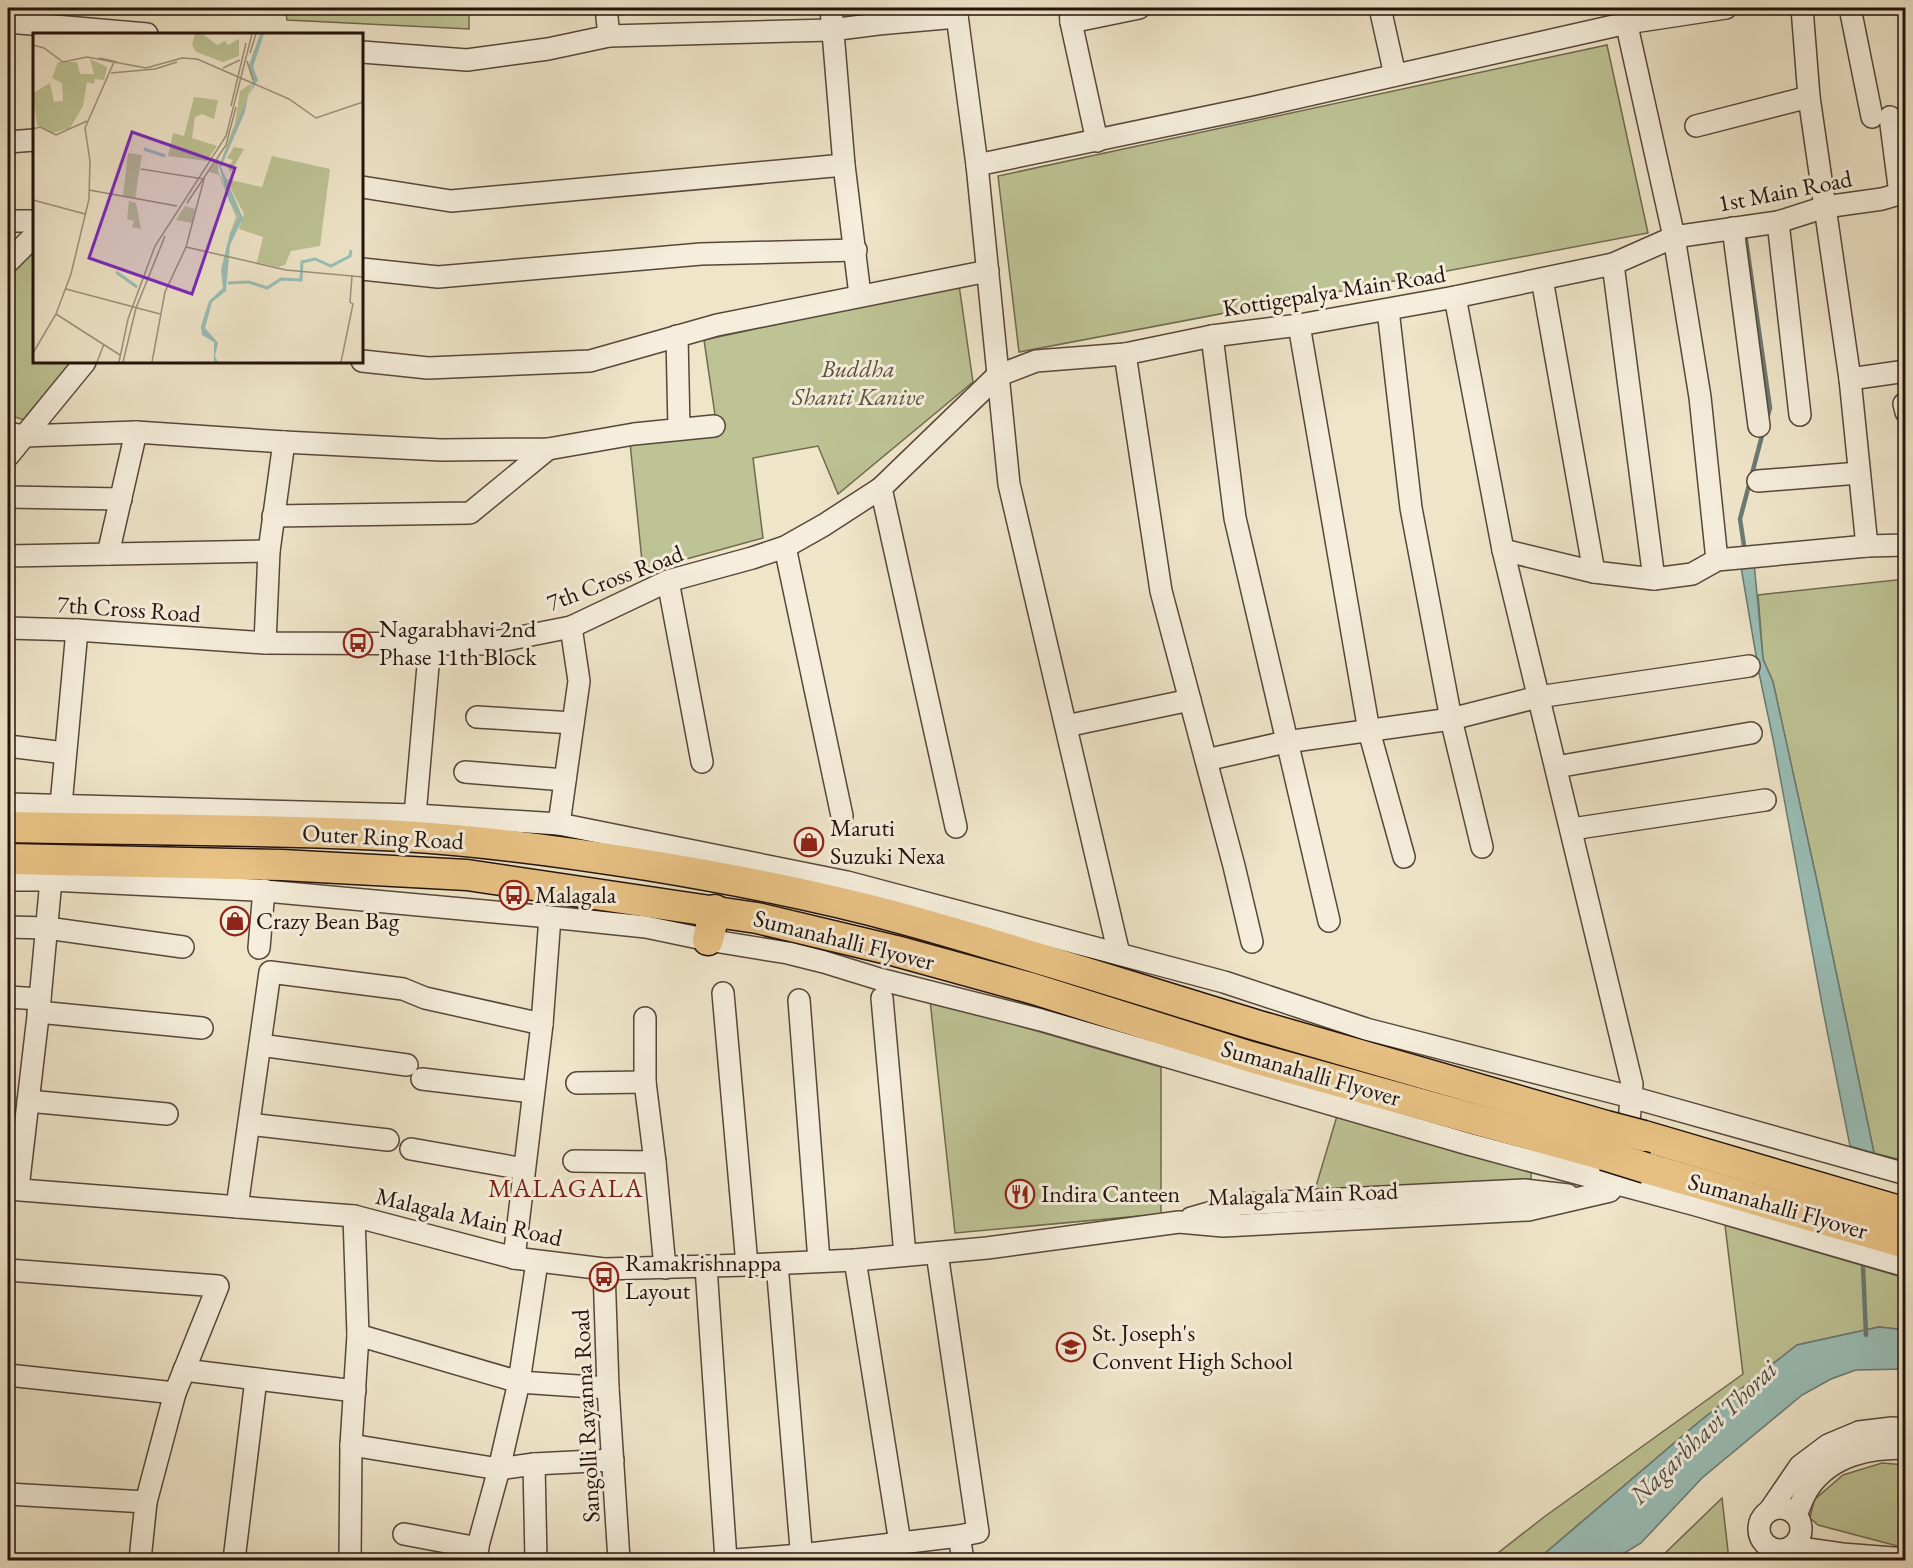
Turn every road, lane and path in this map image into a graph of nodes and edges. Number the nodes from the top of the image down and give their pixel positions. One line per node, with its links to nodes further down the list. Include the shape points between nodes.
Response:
1 (606, 8): 14 (street)
2 (831, 8): 12 (street)
3 (1139, 8): 9 (street)
4 (1380, 8): 16 (street)
5 (1718, 8): 10 (street)
6 (1802, 8): 17 (street)
7 (1850, 8): 25 (street)
8 (957, 12): 12 (street); 23 (street)
9 (1071, 15): 20 (street)
10 (1625, 15): 16 (street); 32 (street)
11 (8, 22): 13 (street)
12 (831, 30): 14 (street); 22 (street)
13 (135, 33)
14 (609, 36): 15 (street, via 467,60)
15 (363, 52)
16 (1395, 75): 20 (street)
17 (1809, 97): 18 (street); 26 (street)
18 (1696, 126)
19 (33, 140): 21 (street)
20 (1097, 141): 23 (street)
21 (8, 142)
22 (844, 165): 24 (street, via 451,201); 33 (street)
23 (977, 165): 37 (street)
24 (363, 188)
25 (1903, 193): 26 (street, 1st Main Road)
26 (1825, 207): 29 (street, 1st Main Road); 50 (street)
27 (8, 221): 28 (street)
28 (33, 221)
29 (1778, 222): 30 (street, 1st Main Road); 51 (street)
30 (1733, 228): 32 (street, 1st Main Road); 53 (street)
31 (33, 237): 34 (street)
32 (1674, 237): 35 (street, Kottigepalya Main Road); 73 (street, via 1700,397)
33 (856, 250): 36 (street, via 701,254 438,277); 39 (street)
34 (8, 262)
35 (1613, 264): 38 (street, Kottigepalya Main Road); 75 (street)
36 (363, 269)
37 (988, 271): 39 (street); 49 (street)
38 (1542, 279): 40 (street, Kottigepalya Main Road); 74 (street)
39 (860, 295): 43 (street)
40 (1455, 297): 41 (street, Kottigepalya Main Road); 69 (street)
41 (1388, 310): 42 (street, Kottigepalya Main Road); 86 (street, via 1411,508)
42 (1299, 325): 44 (street, Kottigepalya Main Road); 89 (street)
43 (677, 336): 46 (street, via 590,361 428,368); 54 (street)
44 (1212, 336): 45 (street, Kottigepalya Main Road); 91 (street, via 1235,518)
45 (1125, 354): 49 (street, Kottigepalya Main Road, via 1036,361); 84 (street, via 1161,591)
46 (363, 361)
47 (84, 363): 56 (street)
48 (1905, 371): 50 (street)
49 (997, 376): 62 (street, 7th Cross Road); 88 (street, via 1010,484)
50 (1850, 379): 60 (street)
51 (1800, 415)
52 (714, 426): 54 (street)
53 (1759, 426)
54 (679, 429): 58 (street)
55 (136, 432): 56 (street); 57 (street); 64 (street)
56 (16, 435): 59 (street)
57 (284, 442): 58 (street, via 441,450); 65 (street)
58 (548, 449): 65 (street, via 470,513)
59 (8, 456)
60 (1859, 473): 61 (street); 67 (street)
61 (1758, 482)
62 (881, 488): 68 (street, 7th Cross Road); 106 (street)
63 (8, 497): 64 (street)
64 (121, 499): 71 (street)
65 (273, 516): 70 (street)
66 (1905, 545): 67 (street)
67 (1867, 546): 73 (street)
68 (785, 547): 76 (street, 7th Cross Road); 103 (street)
69 (1503, 550): 74 (street); 83 (street)
70 (268, 551): 71 (street); 80 (street)
71 (108, 554): 72 (street)
72 (8, 556)
73 (1717, 560): 75 (street, via 1692,574)
74 (1594, 572): 75 (street)
75 (1654, 579)
76 (668, 581): 77 (street, 7th Cross Road); 95 (street)
77 (571, 627): 81 (street, 7th Cross Road, via 485,644); 87 (street, via 579,681)
78 (8, 628): 79 (street, 7th Cross Road)
79 (77, 630): 80 (street, 7th Cross Road); 93 (street)
80 (265, 643): 81 (street, 7th Cross Road)
81 (430, 643): 102 (street)
82 (1749, 666): 83 (street)
83 (1538, 697): 86 (street); 96 (street)
84 (1190, 699): 88 (street); 94 (street)
85 (477, 717): 87 (street)
86 (1451, 719): 89 (street); 108 (street)
87 (573, 723): 98 (street)
88 (1066, 726): 124 (street)
89 (1369, 731): 91 (street); 109 (street)
90 (1751, 733): 96 (street)
91 (1286, 742): 94 (street); 117 (street)
92 (8, 746): 93 (street)
93 (65, 753): 101 (street)
94 (1206, 760): 121 (street)
95 (702, 762)
96 (1556, 767): 107 (street)
97 (465, 772): 98 (street)
98 (565, 780): 104 (street)
99 (1765, 800): 107 (street)
100 (8, 804): 101 (street)
101 (62, 805): 102 (street)
102 (415, 815): 104 (street)
103 (842, 816)
104 (559, 824): 111 (street)
105 (8, 827): 111 (highway, Outer Ring Road, via 278,831 468,841)
106 (956, 827)
107 (1572, 829): 137 (street, via 1632,1084)
108 (1482, 847)
109 (1404, 857)
110 (8, 859): 115 (highway, Outer Ring Road, via 432,872)
111 (758, 875): 124 (street, via 847,882); 142 (highway, Sumanahalli Flyover, via 810,896 1089,972)
112 (8, 880): 113 (street)
113 (51, 880): 114 (street); 119 (street)
114 (264, 890): 116 (street); 123 (street)
115 (715, 910): 120 (highway); 142 (highway, Sumanahalli Flyover, via 873,946 1034,989 1251,1058)
116 (550, 917): 120 (street, via 646,927); 131 (street)
117 (1329, 921)
118 (8, 927): 119 (street)
119 (47, 928): 122 (street); 129 (street)
120 (708, 940): 148 (street, via 788,953 1041,1020)
121 (1252, 942)
122 (183, 947)
123 (259, 948)
124 (1119, 954): 137 (street, via 1224,982 1366,1029)
125 (723, 993): 161 (street)
126 (8, 997): 129 (street)
127 (882, 998): 155 (street)
128 (799, 1000): 159 (street)
129 (39, 1005): 132 (street); 138 (street)
130 (645, 1018): 134 (street)
131 (542, 1024): 133 (street, via 425,998 403,989 270,972); 136 (street)
132 (202, 1028)
133 (260, 1045): 136 (street); 140 (street)
134 (645, 1082): 135 (street); 145 (street)
135 (578, 1083)
136 (533, 1092): 146 (street)
137 (1631, 1097): 147 (street); 148 (street, via 1622,1168)
138 (28, 1101): 139 (street); 149 (street)
139 (167, 1114)
140 (249, 1124): 141 (street); 150 (street)
141 (388, 1140)
142 (1605, 1140): 151 (highway, Sumanahalli Flyover, bridge, via 1644,1136); 153 (highway, Sumanahalli Flyover, bridge, via 1646,1168)
143 (411, 1149): 146 (street)
144 (574, 1161): 145 (street)
145 (655, 1162): 164 (street)
146 (524, 1168): 156 (street)
147 (1905, 1174)
148 (1615, 1185): 154 (street, Malagala Main Road, via 1610,1191 1584,1197 1524,1190 1240,1204 1179,1222); 162 (street)
149 (13, 1189): 150 (street, Malagala Main Road)
150 (237, 1207): 152 (street, Malagala Main Road)
151 (1905, 1213)
152 (354, 1216): 156 (street, Malagala Main Road); 167 (street)
153 (1905, 1243)
154 (937, 1253): 155 (street, Malagala Main Road); 185 (street, via 978,1532)
155 (905, 1255): 157 (street, Malagala Main Road)
156 (514, 1258): 158 (street, Malagala Main Road)
157 (855, 1260): 159 (street, Malagala Main Road); 187 (street)
158 (537, 1262): 165 (street, Malagala Main Road); 171 (street)
159 (819, 1262): 160 (street, Malagala Main Road)
160 (777, 1264): 161 (street, Malagala Main Road); 190 (street)
161 (747, 1265): 163 (street, Malagala Main Road)
162 (1905, 1266)
163 (706, 1267): 164 (street, Malagala Main Road); 197 (street)
164 (665, 1268): 165 (street, Malagala Main Road)
165 (604, 1269): 172 (street, Sangolli Rayanna Road)
166 (8, 1270): 168 (street, via 218,1286)
167 (358, 1335): 171 (street); 173 (street)
168 (184, 1370): 170 (street); 174 (street)
169 (8, 1375): 174 (street)
170 (256, 1379): 173 (street); 193 (street)
171 (519, 1383): 172 (street); 180 (street)
172 (608, 1388): 178 (street, Sangolli Rayanna Road)
173 (354, 1391): 176 (street)
174 (175, 1394): 182 (street)
175 (1905, 1429): 183 (street, via 1859,1432 1828,1445 1800,1466)
176 (351, 1445): 180 (street); 194 (street)
177 (1905, 1448): 186 (street, via 1864,1450 1834,1463 1810,1485)
178 (614, 1460): 179 (street); 196 (street, Sangolli Rayanna Road)
179 (534, 1464): 180 (street); 195 (street)
180 (499, 1469): 188 (street)
181 (8, 1494): 182 (street)
182 (146, 1502): 192 (street)
183 (1770, 1510): 186 (street, via 1784,1508); 186 (street, via 1758,1527 1766,1546 1780,1551)
184 (404, 1534): 188 (street)
185 (959, 1536): 187 (street); 199 (street)
186 (1796, 1538): 189 (street)
187 (887, 1550): 190 (street)
188 (476, 1554)
189 (1842, 1557): 191 (street)
190 (802, 1558): 198 (street)
191 (1905, 1559)
192 (140, 1560)
193 (234, 1560)
194 (350, 1560)
195 (536, 1560)
196 (620, 1560)
197 (726, 1560)
198 (735, 1560)
199 (963, 1560)

